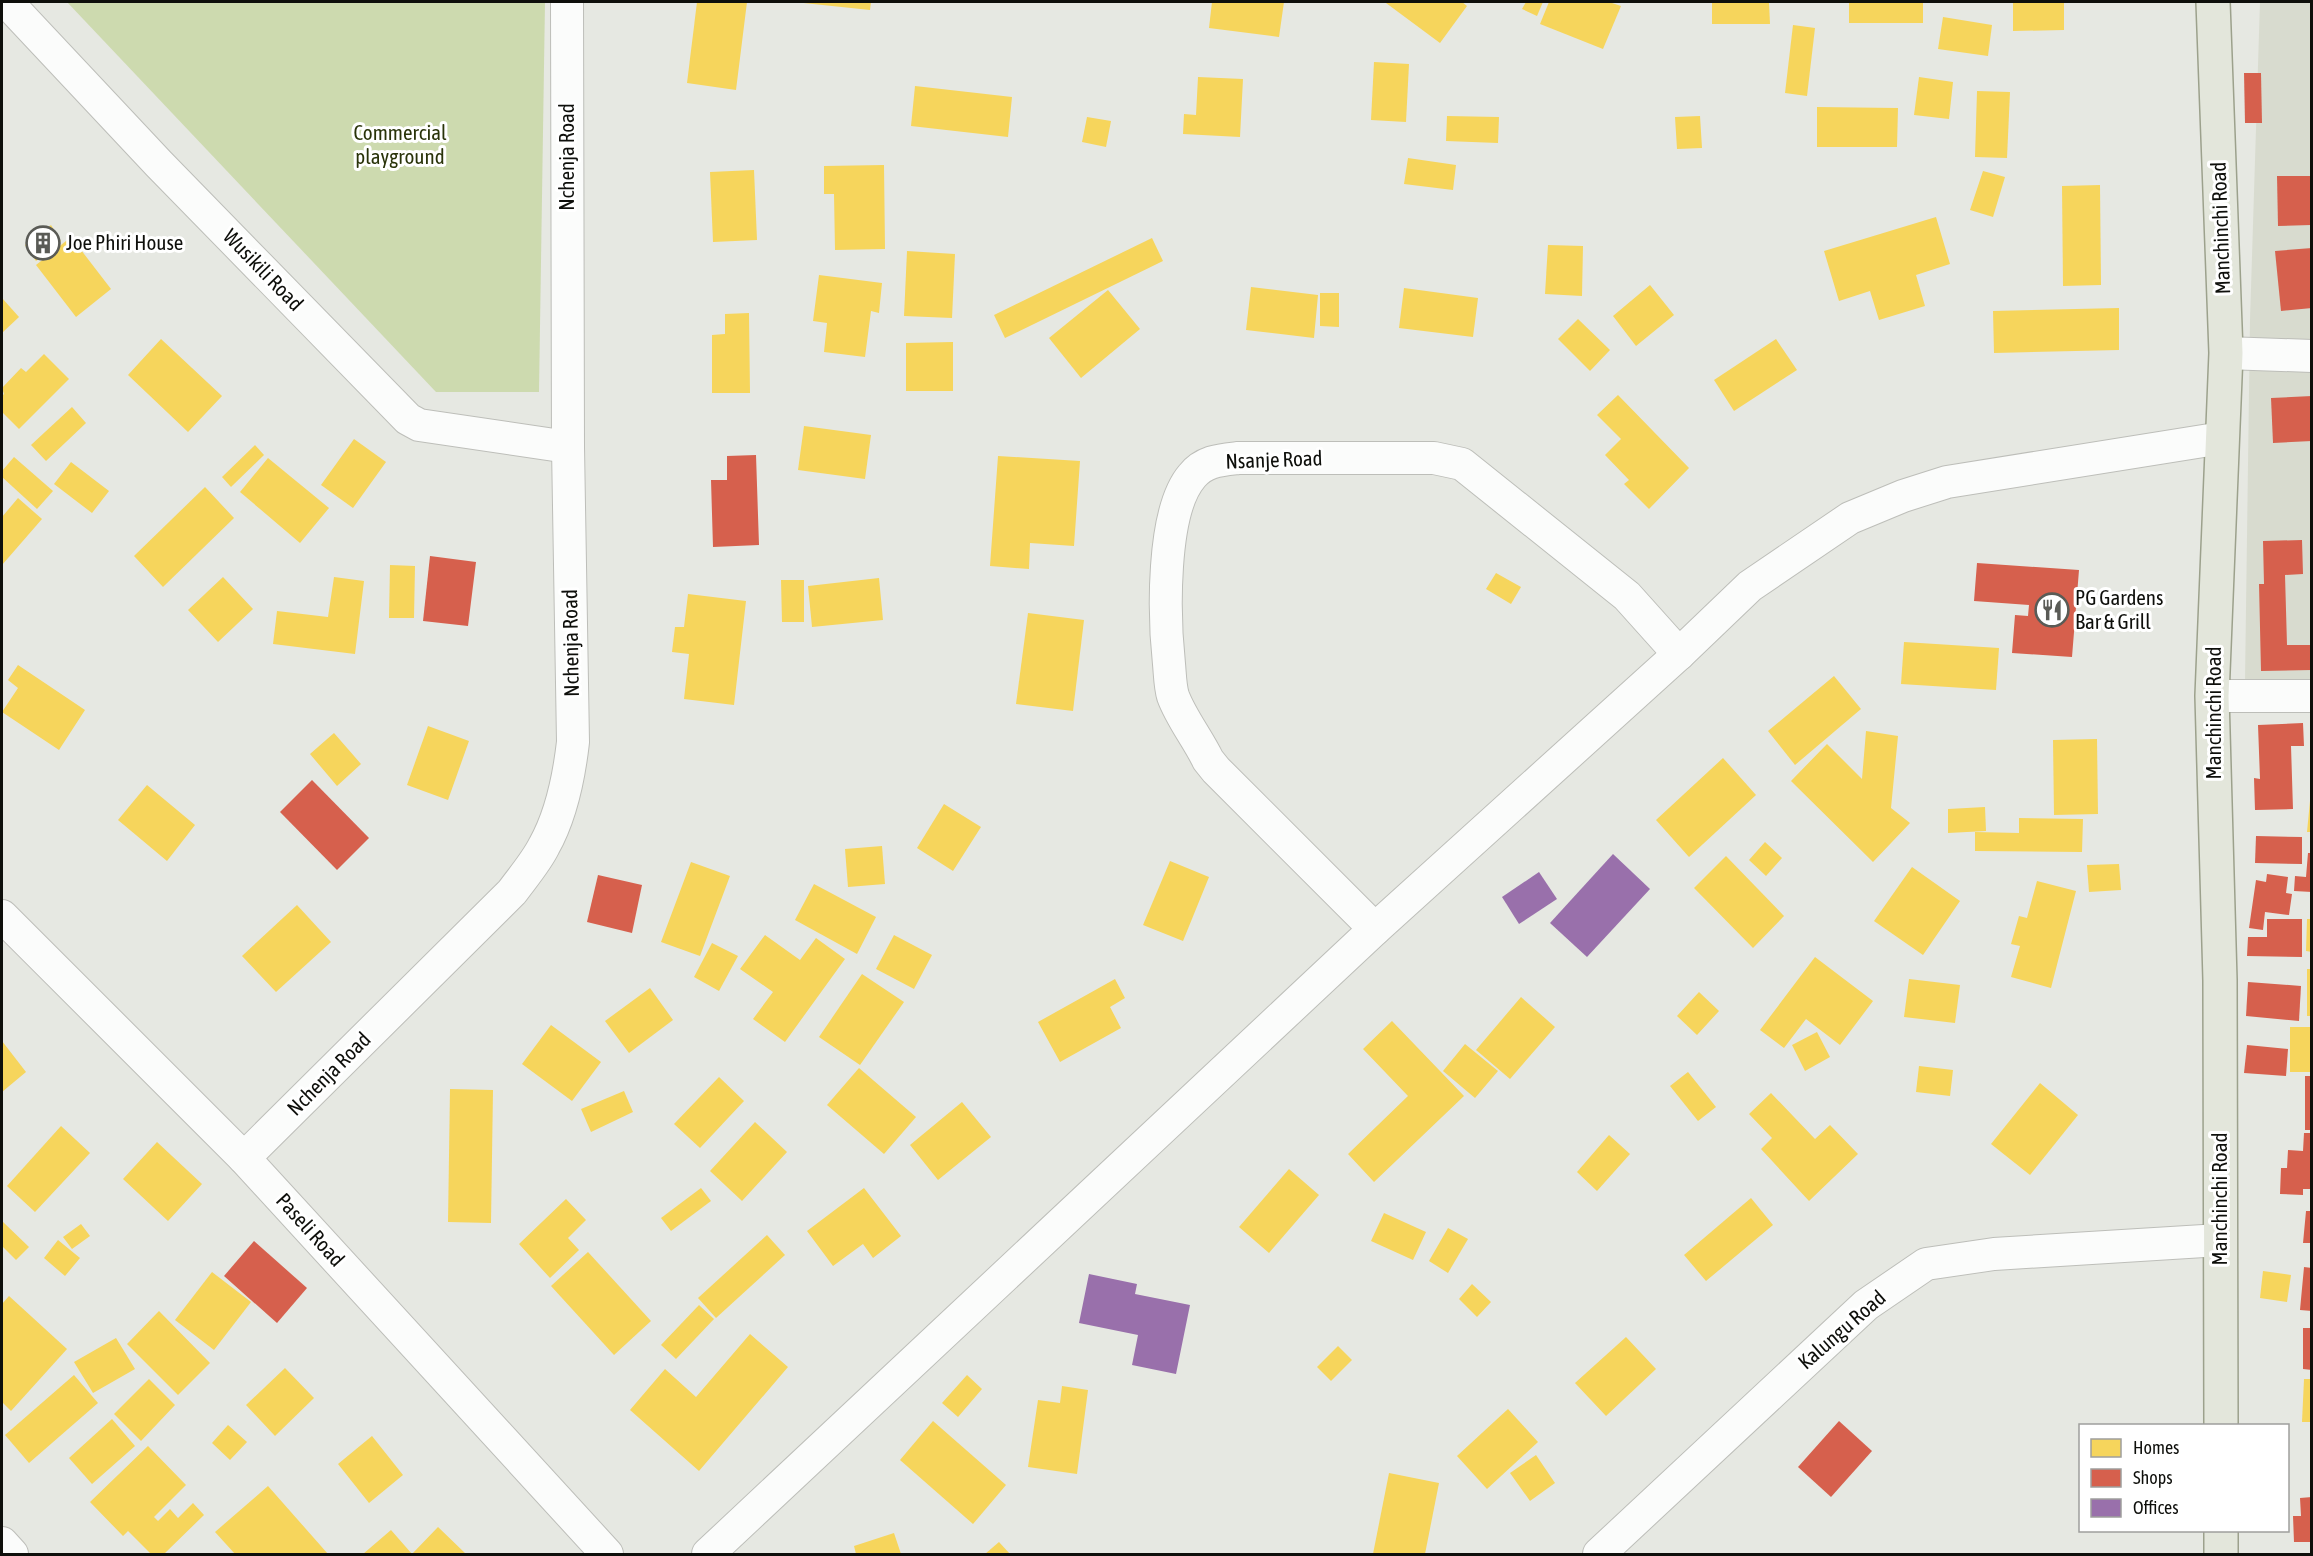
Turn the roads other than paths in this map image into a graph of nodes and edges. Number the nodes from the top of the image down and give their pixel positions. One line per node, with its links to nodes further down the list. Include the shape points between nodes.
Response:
1 (7, 2): 7 (street, Wusikili Road, via 408,419 419,425)
2 (567, 2): 7 (street, Nchenja Road)
3 (2213, 2): 4 (main road, Manchinchi Road)
4 (2226, 353): 5 (street); 6 (main road, Manchinchi Road)
5 (2312, 356)
6 (2222, 438): 8 (street, via 1947,482 1903,496 1850,518 1750,586); 9 (main road, Manchinchi Road)
7 (568, 447): 13 (street, Nchenja Road, via 573,742 560,810 544,846 512,892)
8 (1679, 654): 12 (street); 12 (street, Nsanje Road, via 1627,596 1462,464 1434,458 1238,458 1204,465 1191,476 1177,506 1168,557 1165,626 1173,695 1216,770)
9 (2212, 696): 10 (street); 14 (main road, Manchinchi Road, via 2220,980)
10 (2312, 696)
11 (2, 916): 13 (street, Paseli Road)
12 (1375, 929): 20 (street)
13 (244, 1158): 19 (street, Paseli Road)
14 (2220, 1240): 15 (main road, Manchinchi Road); 21 (street, Kalungu Road, via 1994,1254 1926,1264 1866,1305)
15 (2221, 1424)
16 (2221, 1532): 22 (main road)
17 (2, 1543): 18 (street)
18 (12, 1554)
19 (607, 1554)
20 (708, 1554)
21 (1599, 1554)
22 (2221, 1554)

